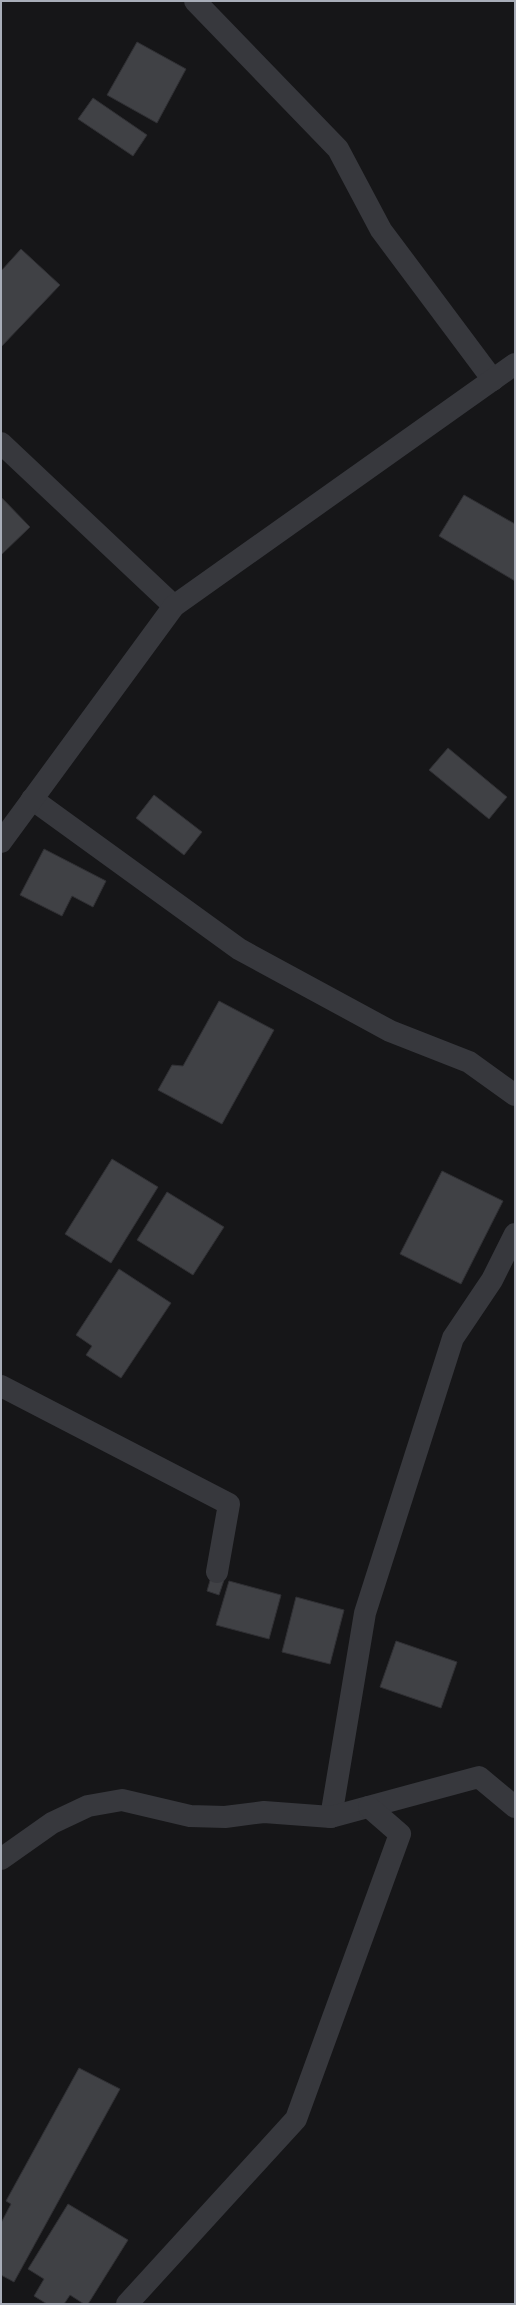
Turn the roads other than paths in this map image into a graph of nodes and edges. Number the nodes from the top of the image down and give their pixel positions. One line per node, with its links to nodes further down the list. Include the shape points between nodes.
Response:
1 (196, 1): 3 (street, via 338,149 381,230)
2 (515, 364): 3 (street)
3 (493, 380): 5 (street)
4 (1, 443): 5 (street)
5 (174, 606): 6 (street)
6 (32, 799): 7 (street); 8 (street, via 238,948 390,1031 469,1062)
7 (1, 842)
8 (515, 1095)
9 (515, 1234): 14 (street, via 492,1280 453,1338 365,1613)
10 (1, 1386): 11 (street, via 230,1504)
11 (217, 1572)
12 (369, 1807): 13 (street, via 479,1777); 14 (street); 16 (street, via 400,1834 296,2119)
13 (515, 1807)
14 (331, 1817): 15 (street, via 264,1812 225,1817 190,1816 122,1800 88,1806 59,1819)
15 (1, 1858)
16 (126, 2304)

